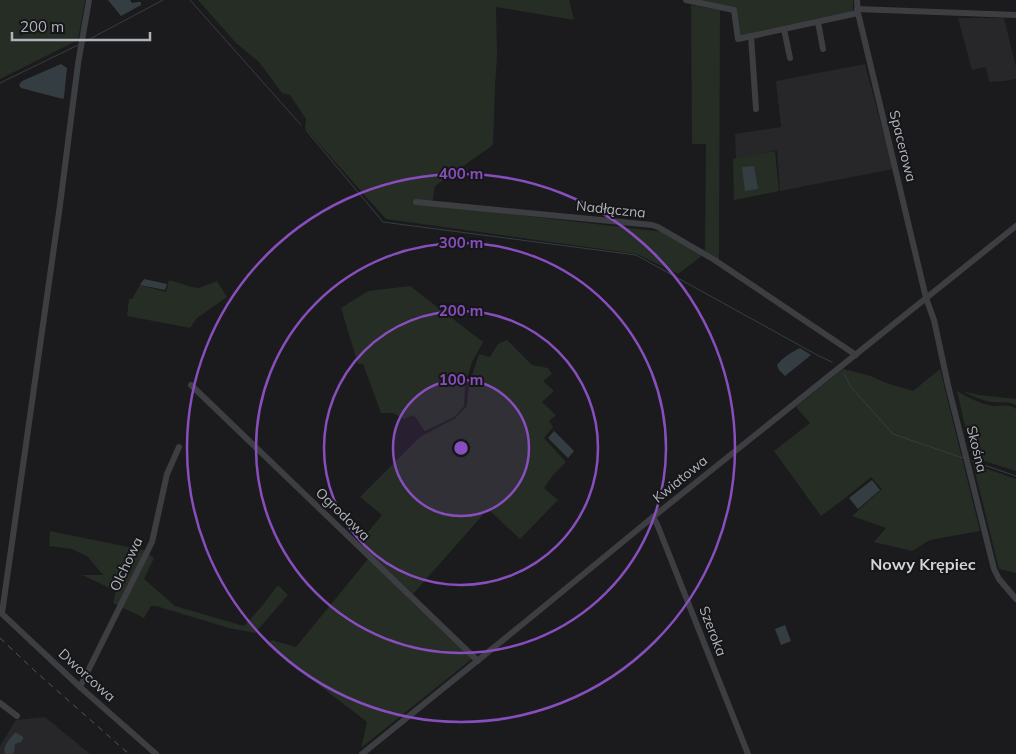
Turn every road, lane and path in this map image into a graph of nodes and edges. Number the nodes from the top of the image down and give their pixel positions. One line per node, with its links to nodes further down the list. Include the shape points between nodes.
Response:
1 (89, 0): 20 (street)
2 (686, 0): 8 (street, via 734,10 738,39)
3 (857, 0): 4 (street, Spacerowa)
4 (858, 11): 5 (street); 6 (street); 14 (street, Spacerowa)
5 (1016, 15)
6 (818, 22): 7 (street); 9 (street)
7 (784, 29): 8 (street); 10 (street)
8 (751, 36): 11 (street)
9 (823, 49)
10 (790, 58)
11 (756, 109)
12 (416, 202): 15 (street, Nadłączna, via 658,227 713,259)
13 (1016, 226): 14 (street, Kwiatowa)
14 (926, 298): 15 (street, Kwiatowa); 19 (street, Skośna, via 995,572)
15 (856, 355): 18 (street, Kwiatowa)
16 (191, 384): 21 (street, Ogrodowa)
17 (179, 447): 22 (street, Olchowa, via 167,474 152,542)
18 (653, 518): 21 (street, Kwiatowa); 27 (street, Szeroka)
19 (1016, 599)
20 (1, 612): 22 (street, Dworcowa)
21 (478, 661): 26 (street, Kwiatowa)
22 (80, 687): 25 (street, Dworcowa)
23 (0, 704): 24 (street)
24 (17, 716)
25 (156, 754)
26 (362, 754)
27 (748, 754)

